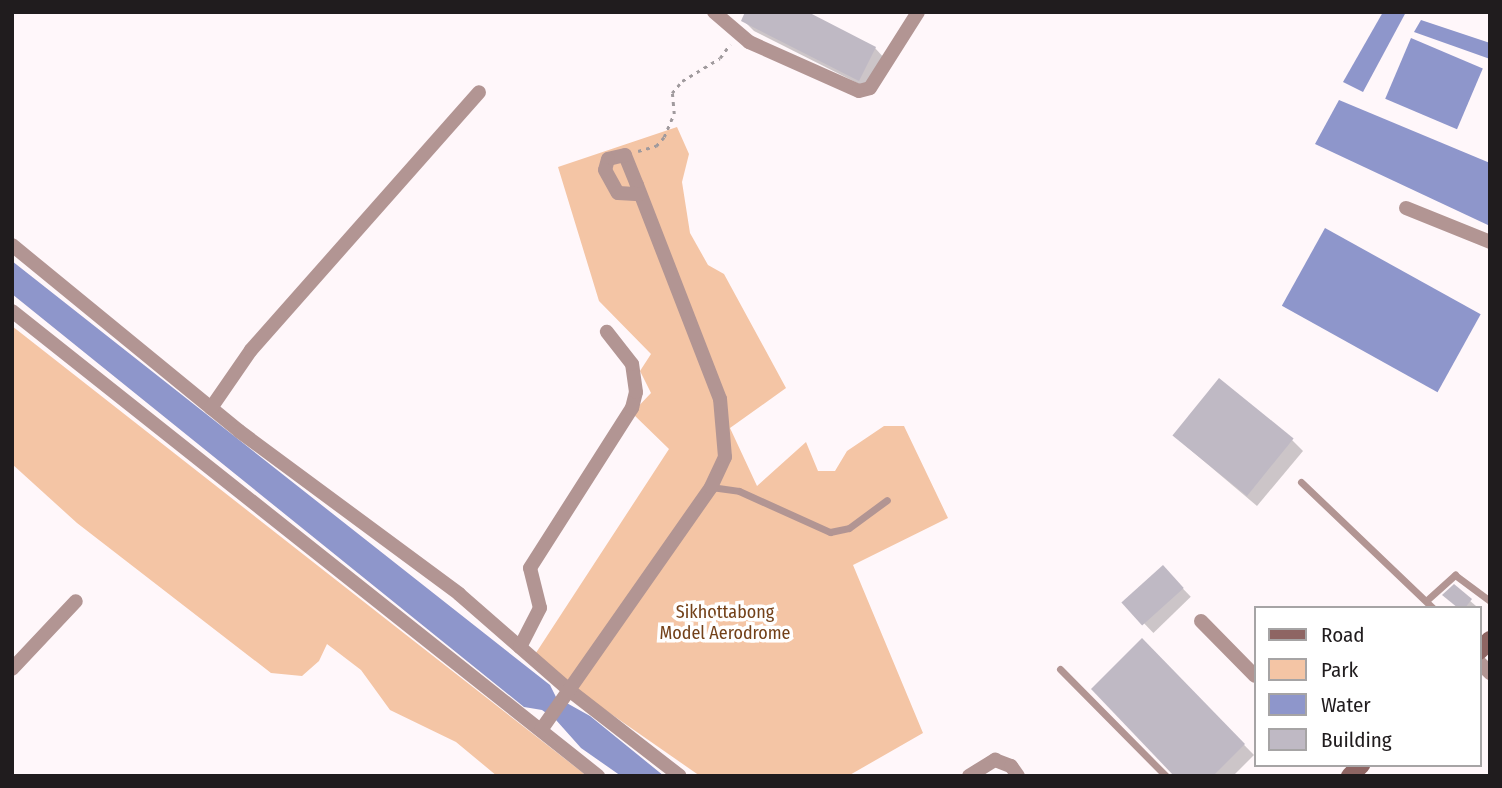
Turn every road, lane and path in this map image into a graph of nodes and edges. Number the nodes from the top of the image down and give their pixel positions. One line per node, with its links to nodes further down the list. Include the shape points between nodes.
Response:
1 (714, 12): 3 (street)
2 (918, 12): 3 (street, via 870,88 859,91)
3 (738, 34): 5 (path, via 720,58 682,81 672,93 674,114 656,146)
4 (479, 92): 12 (street, via 251,350)
5 (625, 155): 6 (street); 6 (street, via 608,159 605,170 618,193)
6 (640, 194): 14 (street, via 720,399 725,457)
7 (1406, 208): 8 (street)
8 (1490, 242)
9 (12, 245): 12 (street)
10 (12, 311): 26 (street)
11 (607, 332): 21 (street, via 632,364 636,392 632,408 530,568 540,608)
12 (211, 408): 21 (street, via 459,594)
13 (1301, 482): 16 (lane)
14 (710, 486): 15 (lane, via 739,491 830,532 849,528); 25 (street)
15 (887, 500)
16 (1427, 600): 18 (lane, via 1449,575 1455,575); 19 (lane)
17 (76, 601): 22 (street)
18 (1490, 601)
19 (1432, 606)
20 (1201, 621): 24 (street)
21 (520, 647): 25 (street)
22 (12, 669)
23 (1059, 669): 31 (lane)
24 (1254, 675)
25 (567, 695): 26 (street); 28 (street)
26 (544, 726): 27 (street)
27 (598, 776)
28 (680, 776)
29 (969, 776): 30 (street, via 995,760 1011,766)
30 (1018, 776)
31 (1166, 776)

